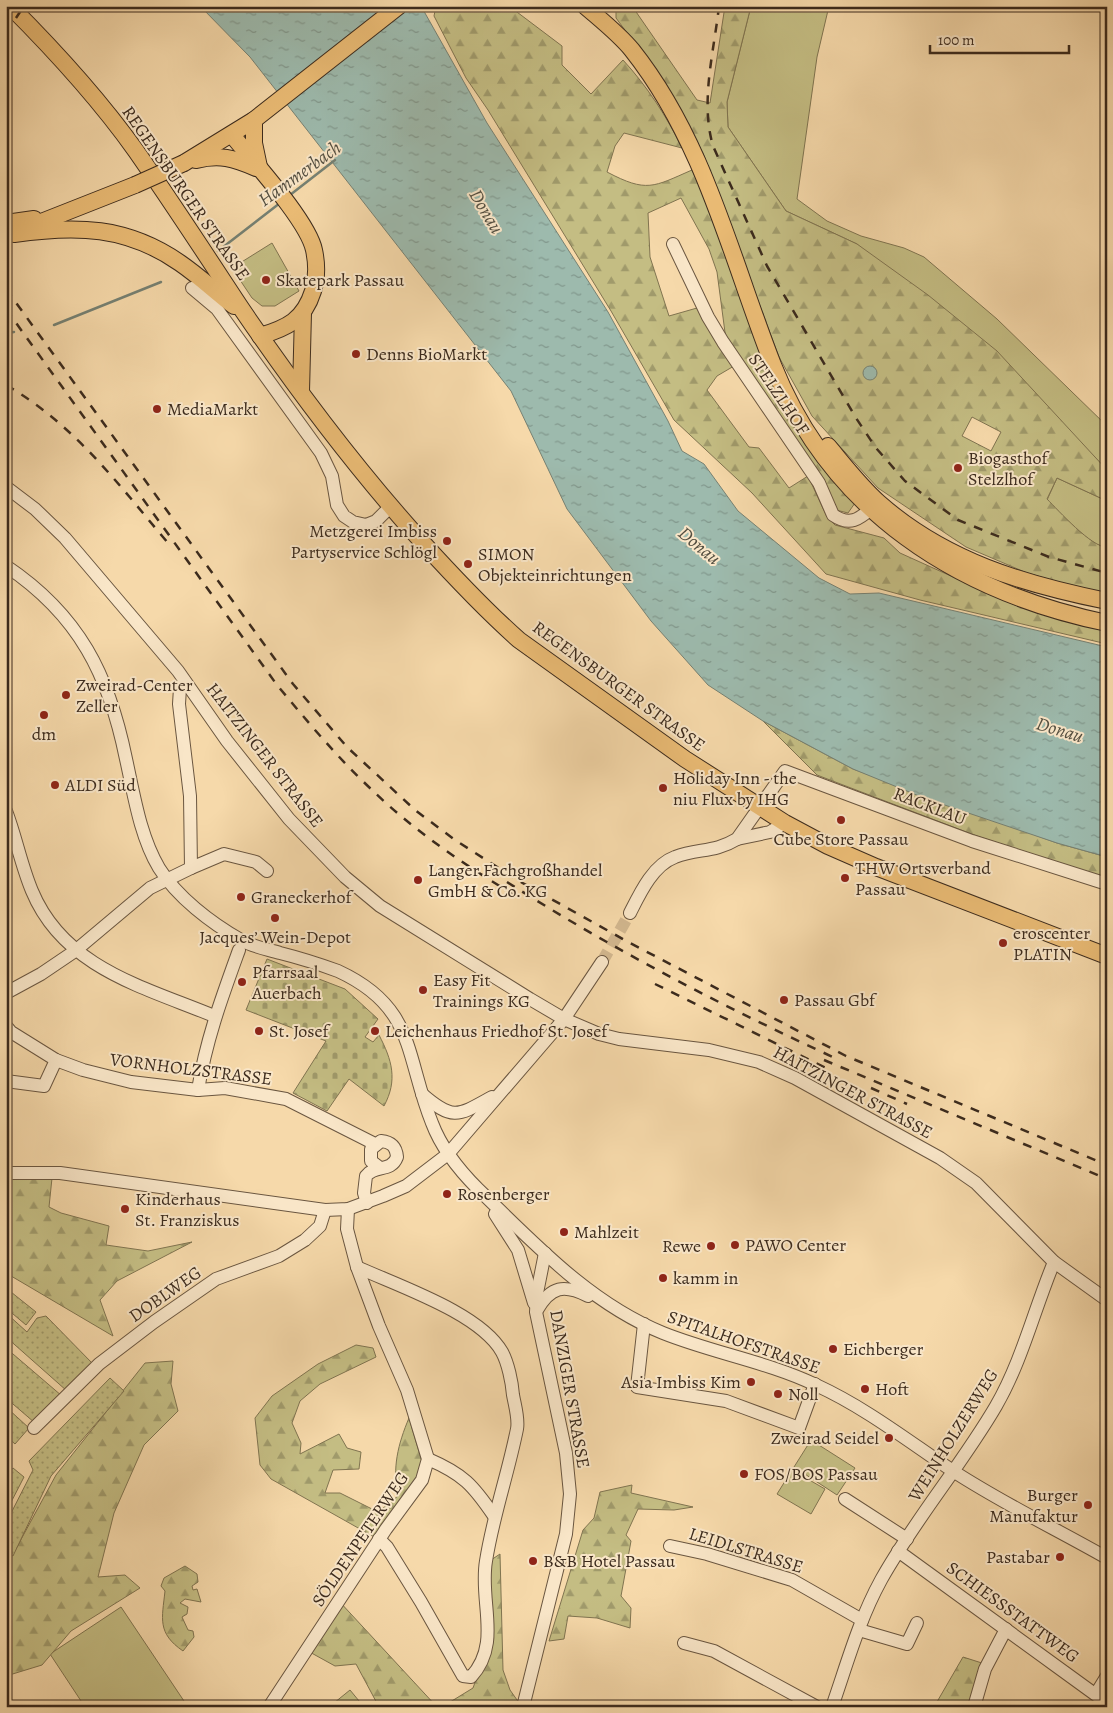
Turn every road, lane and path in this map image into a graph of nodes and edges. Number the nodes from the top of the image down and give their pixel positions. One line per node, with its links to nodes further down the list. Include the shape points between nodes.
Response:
1 (10, 6): 12 (main road, REGENSBURGER STRASSE, via 46,42 135,150)
2 (399, 6): 4 (main road)
3 (585, 6): 16 (main road, via 630,48 653,79 707,181 774,365 794,409 835,472)
4 (254, 120): 5 (main road); 7 (main road, via 254,143)
5 (232, 135): 6 (main road); 7 (main road)
6 (184, 163): 7 (main road, via 213,155 234,158); 8 (main road, bridge, via 61,214)
7 (260, 170): 11 (main road, via 296,215 314,248 316,269 311,298)
8 (9, 231): 12 (main road, via 85,228 128,236 181,263)
9 (673, 244): 16 (street, STELZLHOF, via 718,334 819,482 833,515 847,522 853,521)
10 (192, 288): 17 (street, via 217,309 321,453 332,476 337,505 344,516 366,525 376,521)
11 (303, 313): 13 (main road, via 283,329); 14 (main road)
12 (248, 318): 13 (main road, REGENSBURGER STRASSE)
13 (260, 336): 14 (main road, REGENSBURGER STRASSE)
14 (301, 391): 17 (main road, REGENSBURGER STRASSE)
15 (6, 487): 23 (street, HAITZINGER STRASSE, via 65,538)
16 (874, 506): 19 (main road, via 931,554)
17 (390, 507): 24 (main road, REGENSBURGER STRASSE, via 463,589 519,640)
18 (6, 566): 30 (street, via 29,581 55,607 84,641 95,661 116,716 141,824)
19 (1010, 586): 20 (main road); 21 (main road); 22 (main road, via 1062,613)
20 (1107, 601)
21 (1107, 611)
22 (1107, 623)
23 (185, 682): 28 (street, via 180,688 179,704 190,796); 39 (street, HAITZINGER STRASSE, via 288,819 345,877 398,919)
24 (758, 807): 26 (main road, REGENSBURGER STRASSE); 27 (street); 31 (street, RACKLAU, via 785,771 972,841)
25 (6, 811): 34 (street, via 32,892 48,921)
26 (785, 824): 27 (street, via 770,832); 35 (main road, REGENSBURGER STRASSE, via 876,867)
27 (737, 839): 32 (street, via 709,851 674,857 661,865 643,888)
28 (191, 868): 29 (street, via 224,854 256,862); 30 (street)
29 (267, 871)
30 (167, 880): 34 (street, via 150,888); 44 (street, SPITALHOFSTRASSE, via 217,924 243,941 338,971 368,988 388,1008 405,1036)
31 (1107, 884)
32 (630, 913)
33 (239, 950): 38 (street)
34 (76, 952): 37 (street); 38 (street, via 110,973)
35 (1107, 956)
36 (602, 962): 39 (street)
37 (6, 993)
38 (214, 1016): 43 (street)
39 (564, 1018): 45 (street); 55 (street, HAITZINGER STRASSE, via 599,1034 709,1050 759,1062 795,1078 940,1158 976,1183)
40 (6, 1026): 41 (street, VORNHOLZSTRASSE)
41 (56, 1060): 42 (street, via 44,1086); 43 (street, VORNHOLZSTRASSE, via 131,1082)
42 (6, 1081)
43 (198, 1090): 46 (street, VORNHOLZSTRASSE, via 225,1088 286,1099)
44 (422, 1094): 45 (street, via 440,1110 460,1113); 47 (street, SPITALHOFSTRASSE, via 432,1124)
45 (498, 1094): 47 (street)
46 (375, 1144): 48 (street, via 369,1154 374,1166); 48 (street, VORNHOLZSTRASSE, via 388,1142 397,1151 391,1166)
47 (448, 1154): 50 (street, SPITALHOFSTRASSE); 51 (street, via 406,1186)
48 (380, 1168): 51 (street, VORNHOLZSTRASSE, via 366,1176 364,1193)
49 (6, 1173): 53 (street, via 60,1173)
50 (467, 1179): 54 (street, SPITALHOFSTRASSE); 59 (street, via 506,1229 518,1250)
51 (367, 1203): 52 (street)
52 (348, 1209): 53 (street); 56 (street, SÖLDENPETERWEG, via 347,1229)
53 (325, 1210): 62 (street, DOBLWEG, via 320,1226 305,1240 279,1256 216,1279 154,1322 99,1364)
54 (545, 1254): 58 (street, SPITALHOFSTRASSE); 59 (street, DANZIGER STRASSE)
55 (1054, 1262): 57 (street, HAITZINGER STRASSE); 64 (street, WEINHOLZERWEG, via 1019,1358 996,1405)
56 (357, 1267): 63 (street, SÖLDENPETERWEG, via 408,1390); 66 (street, via 455,1312 484,1329 502,1352 512,1387 517,1427)
57 (1107, 1300)
58 (611, 1306): 59 (street, via 579,1291 560,1288 545,1297); 60 (street, SPITALHOFSTRASSE)
59 (536, 1312): 80 (street, DANZIGER STRASSE, via 566,1453 570,1494 566,1534)
60 (644, 1324): 61 (street, SPITALHOFSTRASSE, via 679,1339); 61 (street, via 637,1387 726,1401 799,1428)
61 (816, 1384): 64 (street, SPITALHOFSTRASSE, via 881,1420)
62 (34, 1428)
63 (428, 1459): 66 (street, via 449,1468 475,1488); 67 (street, SÖLDENPETERWEG, via 422,1480)
64 (954, 1471): 68 (street, WEINHOLZERWEG); 71 (street, SPITALHOFSTRASSE)
65 (845, 1499): 68 (street)
66 (494, 1516): 67 (street, via 485,1564 488,1638 481,1666 471,1677 463,1676 421,1602)
67 (379, 1539): 79 (street, SÖLDENPETERWEG)
68 (907, 1539): 70 (street, WEINHOLZERWEG)
69 (670, 1546): 73 (street, LEIDLSTRASSE, via 792,1580)
70 (898, 1551): 73 (street, WEINHOLZERWEG); 74 (street, SCHIESSSTATTWEG)
71 (1107, 1558)
72 (917, 1623): 73 (street, via 908,1644)
73 (860, 1625): 82 (street, WEINHOLZERWEG)
74 (1006, 1629): 77 (street, SCHIESSSTATTWEG); 83 (street, via 985,1669)
75 (684, 1643): 81 (street, via 714,1651)
76 (1107, 1676): 77 (street)
77 (1096, 1694): 78 (street, SCHIESSSTATTWEG)
78 (1107, 1703)
79 (269, 1707)
80 (524, 1707)
81 (817, 1707)
82 (832, 1707)
83 (974, 1707)

